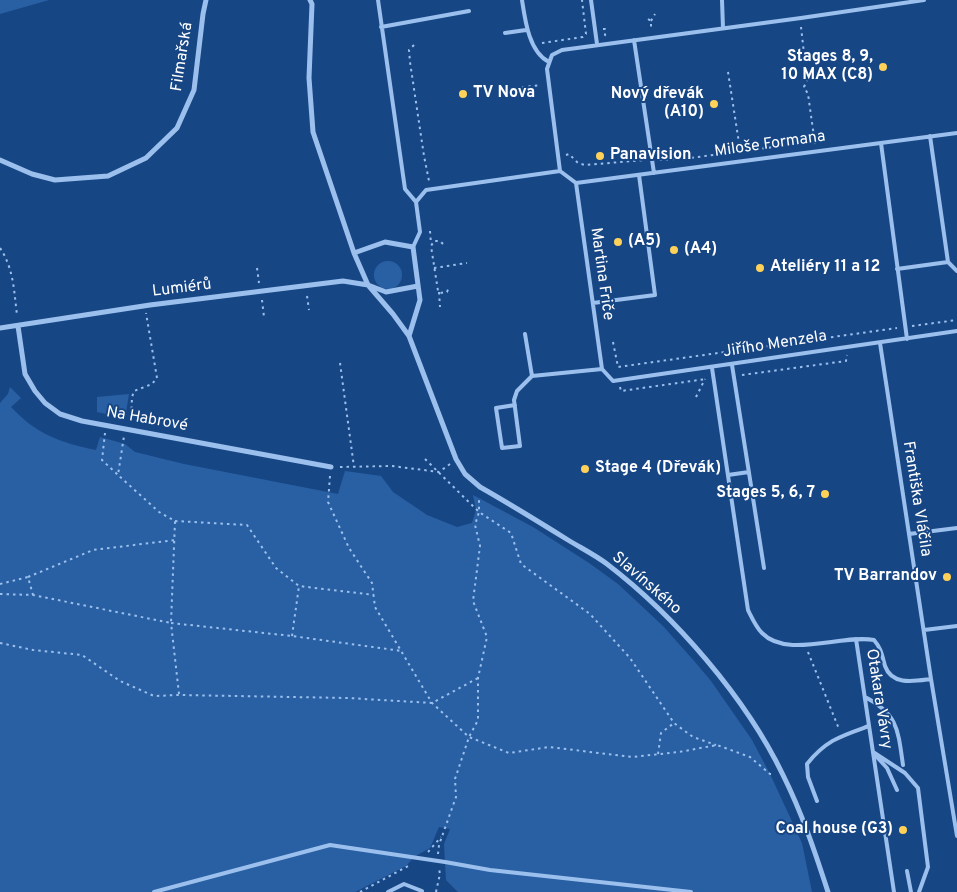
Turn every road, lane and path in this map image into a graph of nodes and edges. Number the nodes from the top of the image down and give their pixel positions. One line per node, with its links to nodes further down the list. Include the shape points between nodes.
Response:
1 (206, 0): 34 (street, Filmařská, via 194,90 177,128 146,158 108,176 55,180)
2 (310, 0): 47 (street, via 309,78 313,132)
3 (378, 0): 11 (lane)
4 (522, 0): 13 (lane)
5 (582, 0): 20 (path, via 586,31 583,37)
6 (591, 0): 14 (lane)
7 (722, 0): 12 (lane)
8 (924, 0): 12 (lane)
9 (469, 11): 11 (lane)
10 (655, 14): 16 (path, via 650,20 652,29)
11 (381, 27): 41 (lane, via 405,189)
12 (723, 28): 19 (lane)
13 (526, 30): 15 (lane); 20 (lane)
14 (596, 30): 18 (path, via 605,29); 21 (lane)
15 (505, 33)
16 (645, 33)
17 (801, 34): 29 (path, via 807,80 804,87 808,94)
18 (610, 37)
19 (634, 40): 21 (lane); 35 (lane)
20 (534, 44): 23 (lane, via 540,57)
21 (598, 44): 23 (lane, via 562,50 552,55)
22 (414, 45): 39 (path, via 409,50 429,181)
23 (549, 62): 33 (lane, via 547,70)
24 (728, 72): 31 (path, via 739,143 747,146)
25 (543, 85): 26 (path)
26 (509, 89)
27 (957, 133): 28 (lane, Miloše Formana)
28 (930, 136): 30 (lane, Miloše Formana); 48 (lane)
29 (814, 137): 31 (path, via 782,140 774,146); 32 (path)
30 (881, 143): 32 (lane, Miloše Formana); 52 (lane)
31 (748, 150): 35 (path)
32 (816, 152): 37 (lane, Miloše Formana)
33 (558, 156): 35 (path, via 569,154 578,164 585,165); 36 (lane)
34 (0, 160)
35 (652, 160): 37 (lane)
36 (560, 171): 40 (lane); 41 (lane, via 426,190)
37 (654, 173): 38 (lane, Miloše Formana)
38 (638, 175): 40 (lane, Miloše Formana); 60 (lane, via 655,294)
39 (425, 182)
40 (576, 183): 60 (lane, Martina Friče)
41 (416, 202): 45 (lane, via 420,232)
42 (430, 231): 43 (path)
43 (431, 244): 44 (path, via 439,240); 51 (path)
44 (443, 244)
45 (413, 247): 47 (street, via 385,242); 55 (street)
46 (0, 248): 64 (path, via 12,275)
47 (354, 253): 54 (street, Slavínského)
48 (948, 262): 52 (lane); 53 (lane)
49 (467, 263): 51 (path)
50 (257, 268): 57 (path)
51 (434, 268): 58 (path)
52 (897, 269): 68 (lane)
53 (957, 270)
54 (368, 285): 55 (street, Lumiérů, via 386,292); 57 (street, Lumiérů, via 343,282); 73 (street, Slavínského)
55 (418, 286): 73 (street, via 420,300)
56 (449, 287): 58 (path, via 447,292)
57 (261, 292): 61 (street, Lumiérů); 65 (path)
58 (439, 292): 62 (path)
59 (307, 296): 63 (path)
60 (593, 303): 81 (lane, Martina Friče)
61 (145, 306): 67 (street, Lumiérů); 88 (path, via 157,378 152,384 134,391)
62 (440, 307)
63 (309, 310)
64 (17, 316)
65 (264, 317)
66 (957, 320): 68 (path)
67 (18, 326): 69 (street, Lumiérů); 87 (street, Na Habrové, via 25,374 45,403 60,414)
68 (905, 327): 72 (path); 74 (lane)
69 (0, 328)
70 (957, 331): 74 (lane, Jiřího Menzela)
71 (525, 334): 83 (lane)
72 (854, 334): 75 (path, via 618,367); 77 (path)
73 (409, 336): 90 (street, Slavínského)
74 (907, 339): 76 (lane, Jiřího Menzela)
75 (613, 342)
76 (880, 343): 77 (lane, Jiřího Menzela); 101 (lane, Františka Vláčila)
77 (850, 347): 79 (lane, Jiřího Menzela); 82 (path, via 846,360)
78 (340, 363): 92 (path)
79 (732, 364): 80 (lane, Jiřího Menzela); 94 (lane)
80 (712, 368): 81 (lane, Jiřího Menzela, via 613,381); 96 (lane, Otakara Vávry)
81 (602, 369): 83 (lane)
82 (756, 373)
83 (532, 376): 86 (lane, via 517,391)
84 (621, 391): 85 (path, via 705,379)
85 (696, 397)
86 (515, 405): 86 (lane, via 520,446 502,448 496,408)
87 (106, 426): 88 (street, Na Habrové); 95 (path, via 102,460)
88 (128, 429): 91 (street, Na Habrové); 95 (path)
89 (425, 459): 93 (path)
90 (456, 459): 93 (path); 97 (street, Slavínského, via 465,474)
91 (331, 467): 92 (path); 109 (path, via 328,502 349,548 372,583)
92 (354, 467): 93 (path, via 392,466)
93 (439, 472): 98 (path)
94 (749, 472): 96 (lane); 103 (lane)
95 (118, 475): 99 (path, via 159,512)
96 (728, 475): 116 (lane, Otakara Vávry, via 748,610 763,635 790,646)
97 (480, 487): 98 (path); 131 (street, Slavínského, via 606,564 640,592 671,622 735,696)
98 (479, 512): 118 (path, via 475,525 480,546 473,601 487,637); 123 (path, via 511,533 521,564 590,614 630,658)
99 (175, 520): 102 (path); 106 (path, via 247,525 276,568)
100 (957, 528): 101 (lane)
101 (909, 534): 112 (lane, Františka Vláčila)
102 (174, 540): 104 (path, via 93,550); 110 (path)
103 (764, 568)
104 (28, 577): 105 (path); 108 (path)
105 (0, 584)
106 (299, 586): 109 (path); 113 (path)
107 (0, 594): 108 (path)
108 (33, 595): 110 (path)
109 (374, 595): 117 (path, via 376,607)
110 (171, 623): 113 (path); 120 (path)
111 (957, 626): 112 (lane)
112 (924, 630): 119 (lane, Františka Vláčila)
113 (292, 636): 117 (path)
114 (856, 639): 116 (lane, Otakara Vávry); 119 (lane, via 874,640 891,675 905,682); 121 (lane, Otakara Vávry)
115 (0, 643): 120 (path, via 82,655 120,681 154,696)
116 (804, 644): 125 (path)
117 (402, 651): 122 (path)
118 (478, 678): 122 (path); 126 (path, via 478,720)
119 (931, 679): 134 (lane, Františka Vláčila)
120 (179, 695): 122 (path)
121 (865, 697): 124 (lane, Otakara Vávry); 130 (lane, via 880,706 894,721)
122 (432, 703): 126 (path)
123 (674, 723): 127 (path, via 693,737); 129 (path, via 661,733)
124 (869, 726): 125 (lane); 128 (lane, Otakara Vávry)
125 (842, 736): 133 (lane, via 818,750 807,764)
126 (469, 737): 129 (path, via 509,752 550,747 632,757); 136 (path, via 455,779 456,797 444,833)
127 (717, 745): 129 (path); 131 (path, via 750,757 770,774)
128 (873, 752): 132 (lane, via 887,768); 144 (lane, Otakara Vávry); 146 (lane, via 905,773 918,788 928,867)
129 (658, 754)
130 (903, 764)
131 (783, 774): 143 (street, Slavínského, via 809,833)
132 (897, 790)
133 (817, 801)
134 (955, 805): 135 (lane, Františka Vláčila)
135 (957, 836)
136 (421, 858): 138 (lane, via 330,845); 139 (path); 142 (lane, via 490,870)
137 (907, 871): 145 (lane)
138 (154, 892)
139 (360, 892)
140 (388, 892): 141 (lane, via 404,884)
141 (423, 892)
142 (691, 892)
143 (828, 892)
144 (894, 892)
145 (911, 892)
146 (919, 892)

